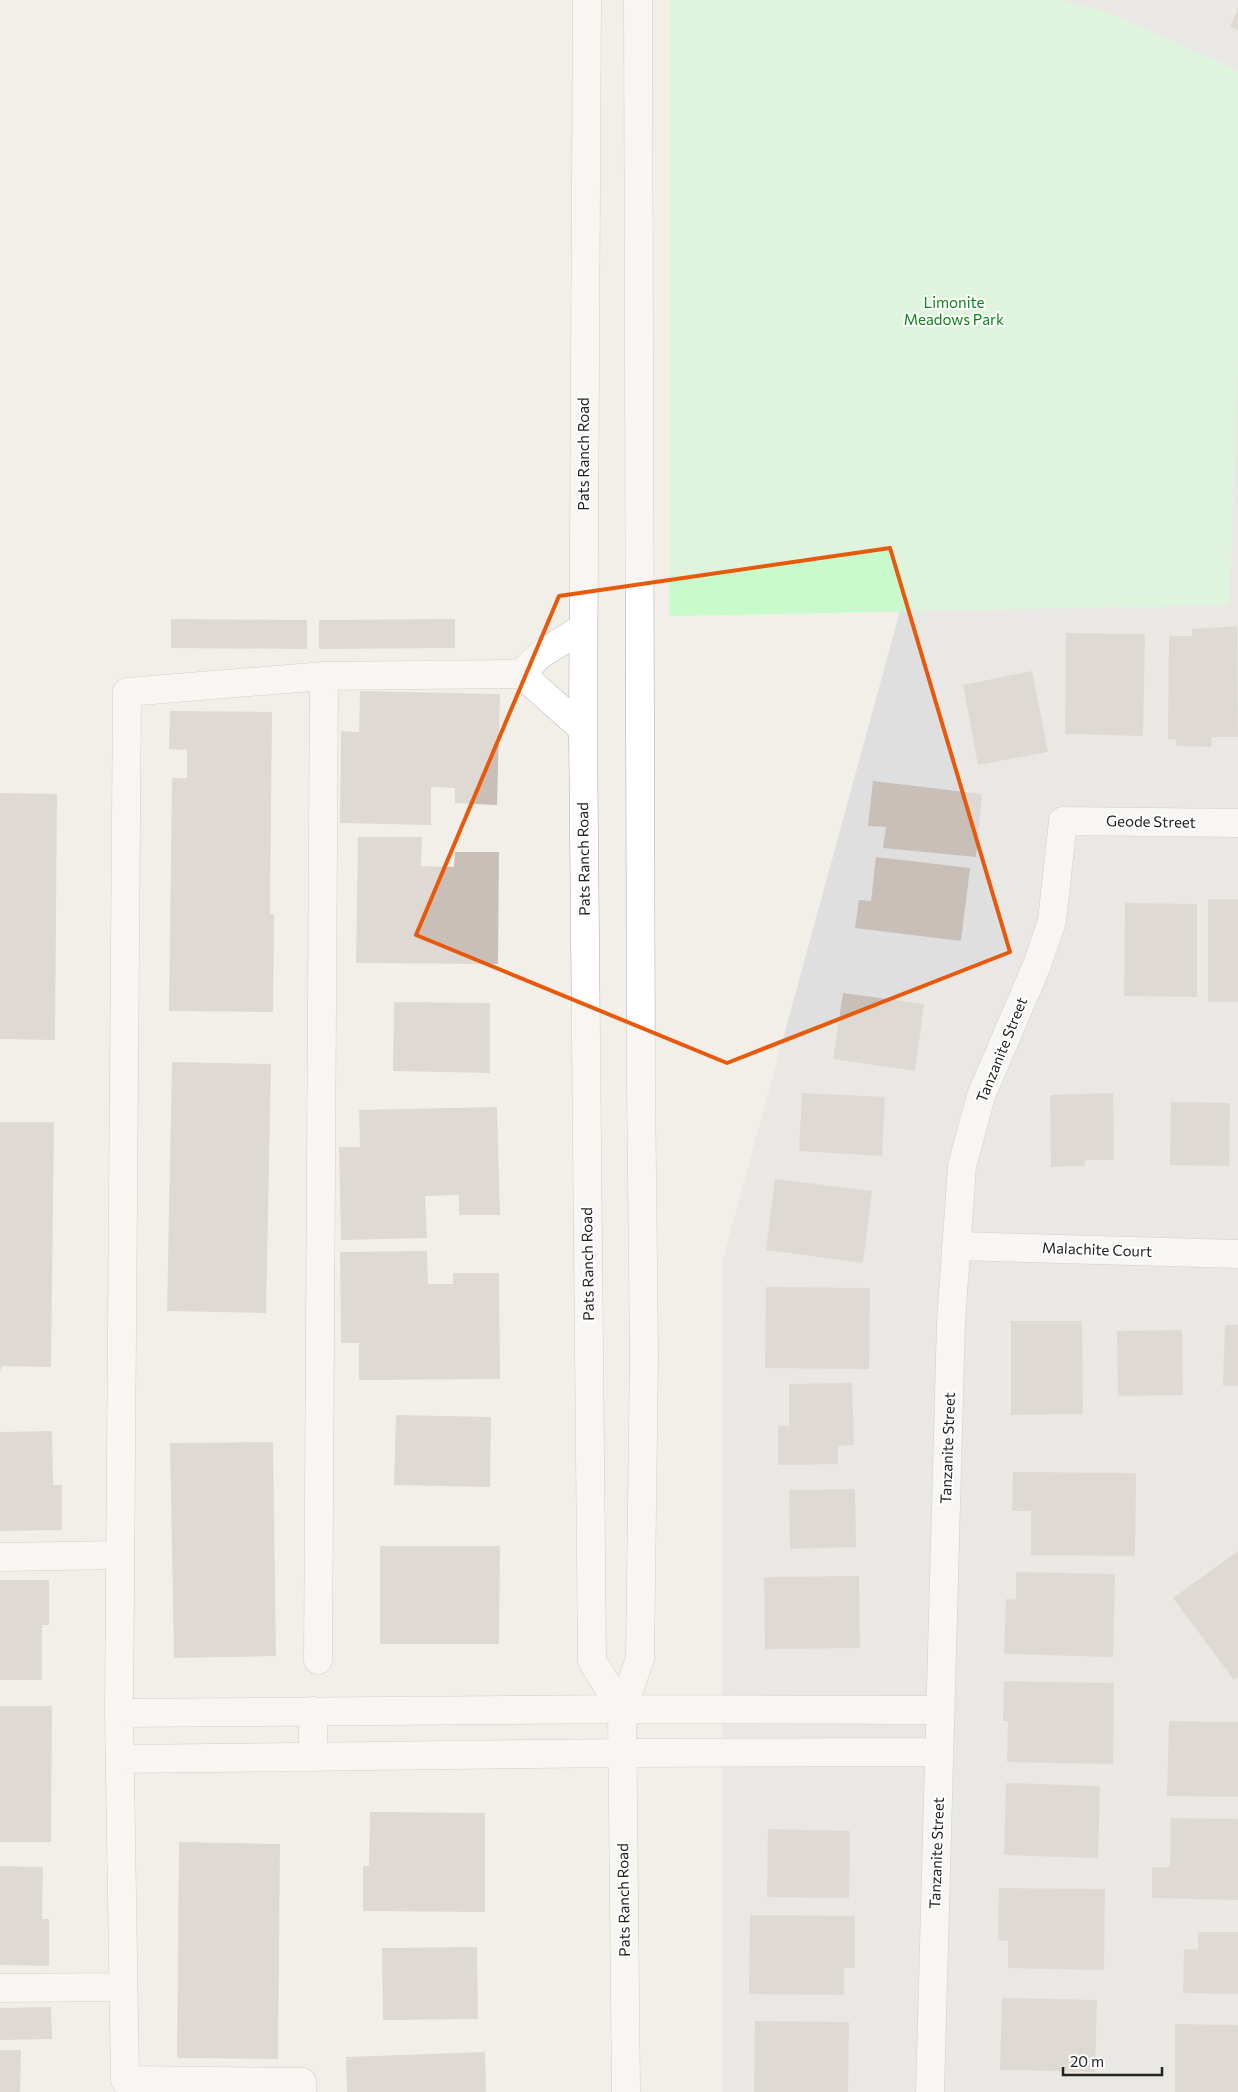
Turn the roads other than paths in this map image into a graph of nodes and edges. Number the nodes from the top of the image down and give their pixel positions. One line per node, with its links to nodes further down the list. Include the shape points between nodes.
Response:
1 (587, 0): 3 (street, Pats Ranch Road)
2 (638, 0): 14 (street, Pats Ranch Road, via 643,1385 640,1659)
3 (583, 628): 4 (street, via 541,654); 6 (street, Pats Ranch Road)
4 (521, 674): 5 (street); 6 (street)
5 (324, 676): 11 (street, via 127,692); 13 (street)
6 (583, 729): 14 (street, Pats Ranch Road, via 592,1661)
7 (1063, 821): 8 (street, Geode Street); 9 (street, Tanzanite Street, via 1052,921 1037,965 981,1096 962,1166)
8 (1238, 823)
9 (956, 1246): 10 (street, Malachite Court); 15 (street, Tanzanite Street, via 951,1322)
10 (1238, 1254)
11 (120, 1555): 12 (street); 16 (street)
12 (0, 1557)
13 (318, 1660)
14 (622, 1709): 15 (street); 17 (street); 19 (street, Pats Ranch Road)
15 (941, 1710): 18 (street, Tanzanite Street)
16 (119, 1712): 17 (street); 21 (street)
17 (313, 1712): 20 (street)
18 (939, 1752): 19 (street); 26 (street, Tanzanite Street)
19 (623, 1753): 20 (street); 25 (street, Pats Ranch Road)
20 (313, 1757): 21 (street)
21 (120, 1759): 22 (street)
22 (123, 1987): 23 (street); 24 (street, via 125,2080 302,2082)
23 (0, 1988)
24 (302, 2092)
25 (626, 2092)
26 (930, 2092)

